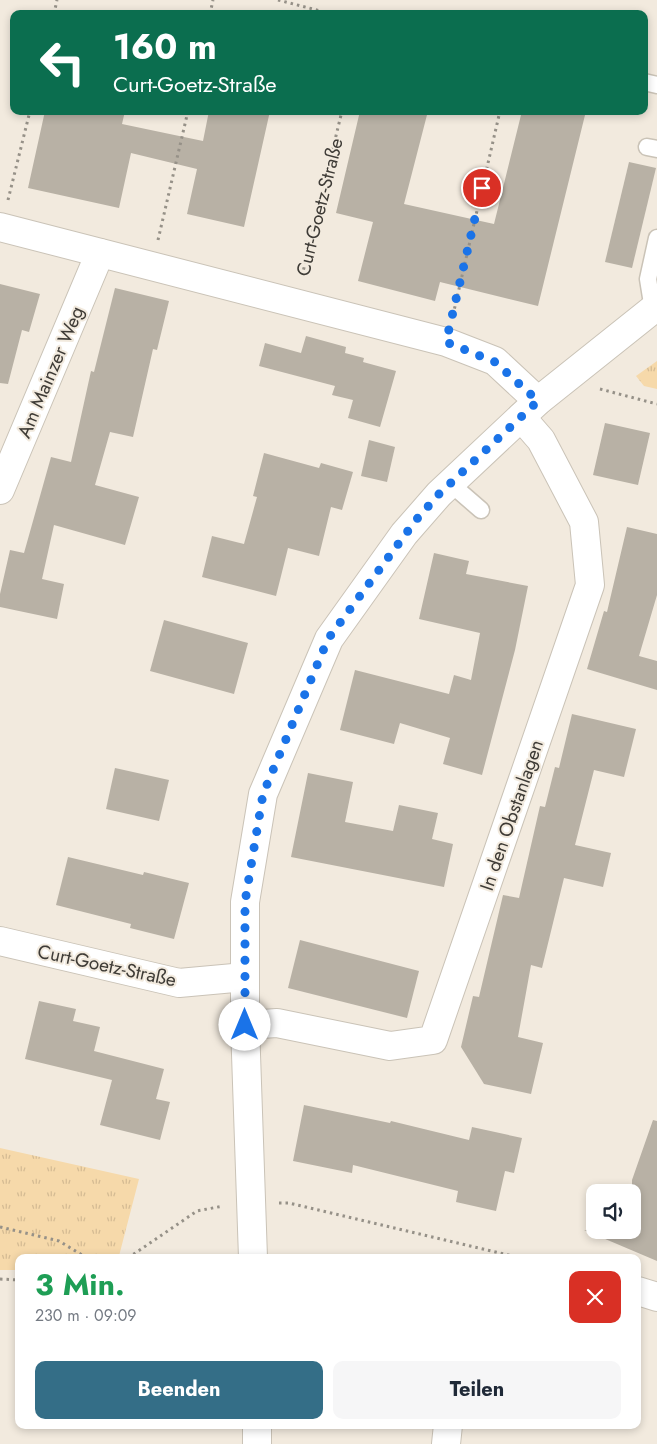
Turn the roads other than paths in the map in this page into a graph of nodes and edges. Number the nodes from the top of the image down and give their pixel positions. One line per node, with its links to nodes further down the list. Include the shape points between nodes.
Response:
1 (1, 228): 3 (street)
2 (657, 238): 4 (lane, via 648,279)
3 (100, 253): 5 (street, via 446,342 495,362); 7 (street, Am Mainzer Weg)
4 (655, 308): 5 (street)
5 (530, 409): 6 (street); 11 (street, In den Obstanlagen, via 541,440 584,522 590,585 433,1040 390,1046 277,1023)
6 (451, 484): 8 (lane); 10 (street, via 404,534 328,639 263,794 245,902)
7 (0, 490)
8 (481, 510)
9 (0, 941): 10 (street, Curt-Goetz-Straße, via 178,983)
10 (245, 977): 11 (street)
11 (245, 1025): 12 (street)
12 (253, 1254)
13 (641, 1292): 14 (street)
14 (657, 1297)
15 (257, 1429): 17 (street)
16 (448, 1429): 18 (street)
17 (258, 1444)
18 (446, 1444)

